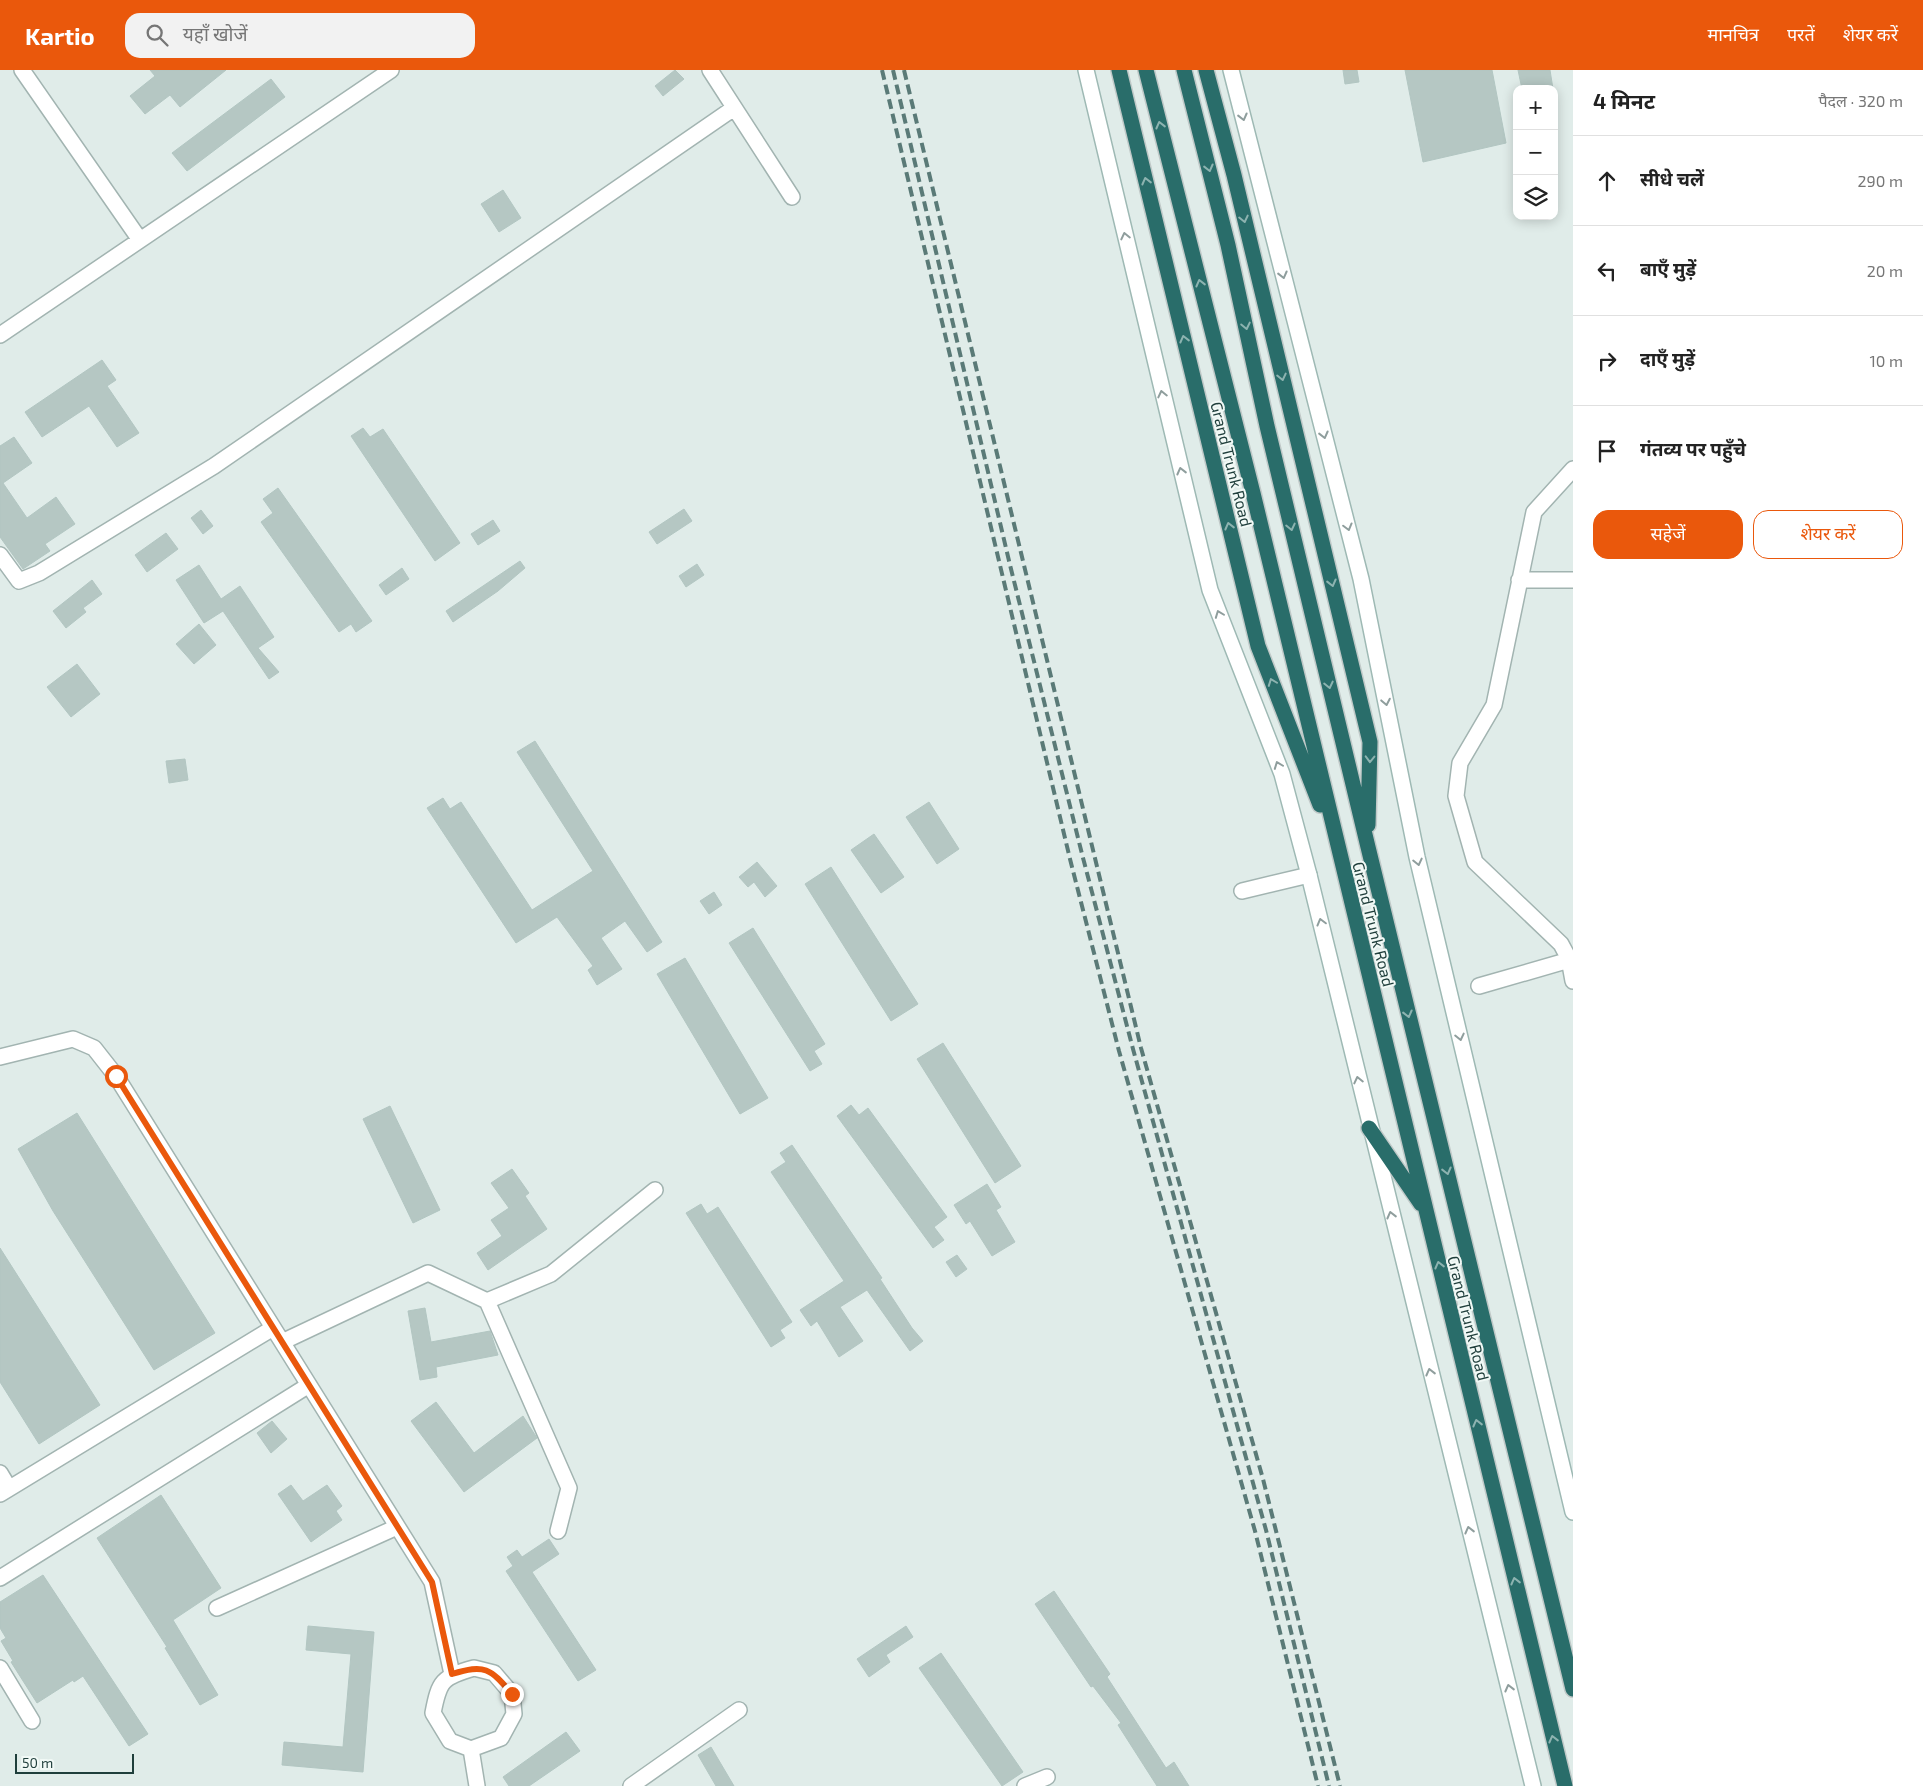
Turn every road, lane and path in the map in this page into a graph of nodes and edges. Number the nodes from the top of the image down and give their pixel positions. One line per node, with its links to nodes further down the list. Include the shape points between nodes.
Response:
1 (22, 70): 12 (street)
2 (391, 70): 12 (street)
3 (710, 70): 10 (street)
4 (1086, 70): 20 (street, one-way to 4, via 1282,774 1210,590)
5 (1119, 70): 19 (highway, Grand Trunk Road, one-way to 5, via 1258,646)
6 (1146, 70): 19 (highway, Grand Trunk Road, one-way to 6, via 1253,493)
7 (1184, 70): 18 (highway, Grand Trunk Road, one-way to 18)
8 (1206, 70): 18 (highway, Grand Trunk Road, one-way to 18, via 1370,742)
9 (1232, 70): 35 (street, one-way to 35, via 1361,579 1417,857)
10 (734, 108): 11 (street); 15 (street, via 214,466 56,563 19,581)
11 (792, 197)
12 (140, 240): 13 (street)
13 (0, 335)
14 (1573, 469): 16 (street, via 1534,512)
15 (0, 555)
16 (1519, 580): 17 (street); 22 (street, via 1494,706 1460,763 1456,796 1475,862 1561,944)
17 (1573, 580)
18 (1368, 847): 42 (highway, Grand Trunk Road, one-way to 42)
19 (1340, 858): 28 (highway, Grand Trunk Road)
20 (1309, 875): 21 (street); 26 (street, one-way to 20)
21 (1242, 891)
22 (1571, 959): 23 (street); 24 (street)
23 (1573, 981)
24 (1479, 986)
25 (0, 1057): 30 (street, via 73,1039 94,1048 116,1076)
26 (1369, 1128): 28 (highway); 50 (street, one-way to 26)
27 (655, 1190): 29 (street, via 551,1274)
28 (1426, 1211): 51 (highway, Grand Trunk Road, one-way to 28)
29 (487, 1301): 31 (street, via 428,1273); 37 (street, via 569,1488)
30 (273, 1328): 31 (street); 34 (street)
31 (282, 1342): 32 (street)
32 (309, 1385): 36 (street); 38 (street)
33 (0, 1472): 34 (street)
34 (5, 1491)
35 (1573, 1512)
36 (397, 1527): 39 (street); 41 (street, via 432,1582)
37 (558, 1531)
38 (0, 1578)
39 (217, 1608)
40 (0, 1668): 44 (street)
41 (452, 1674): 45 (street, via 438,1689 434,1713 450,1741); 45 (street, via 474,1668 494,1673 512,1694 514,1714 502,1738)
42 (1573, 1690)
43 (739, 1710): 48 (street)
44 (32, 1720)
45 (472, 1749): 47 (street)
46 (1047, 1777): 49 (street)
47 (477, 1786)
48 (631, 1786)
49 (1025, 1786)
50 (1533, 1786)
51 (1565, 1786)

